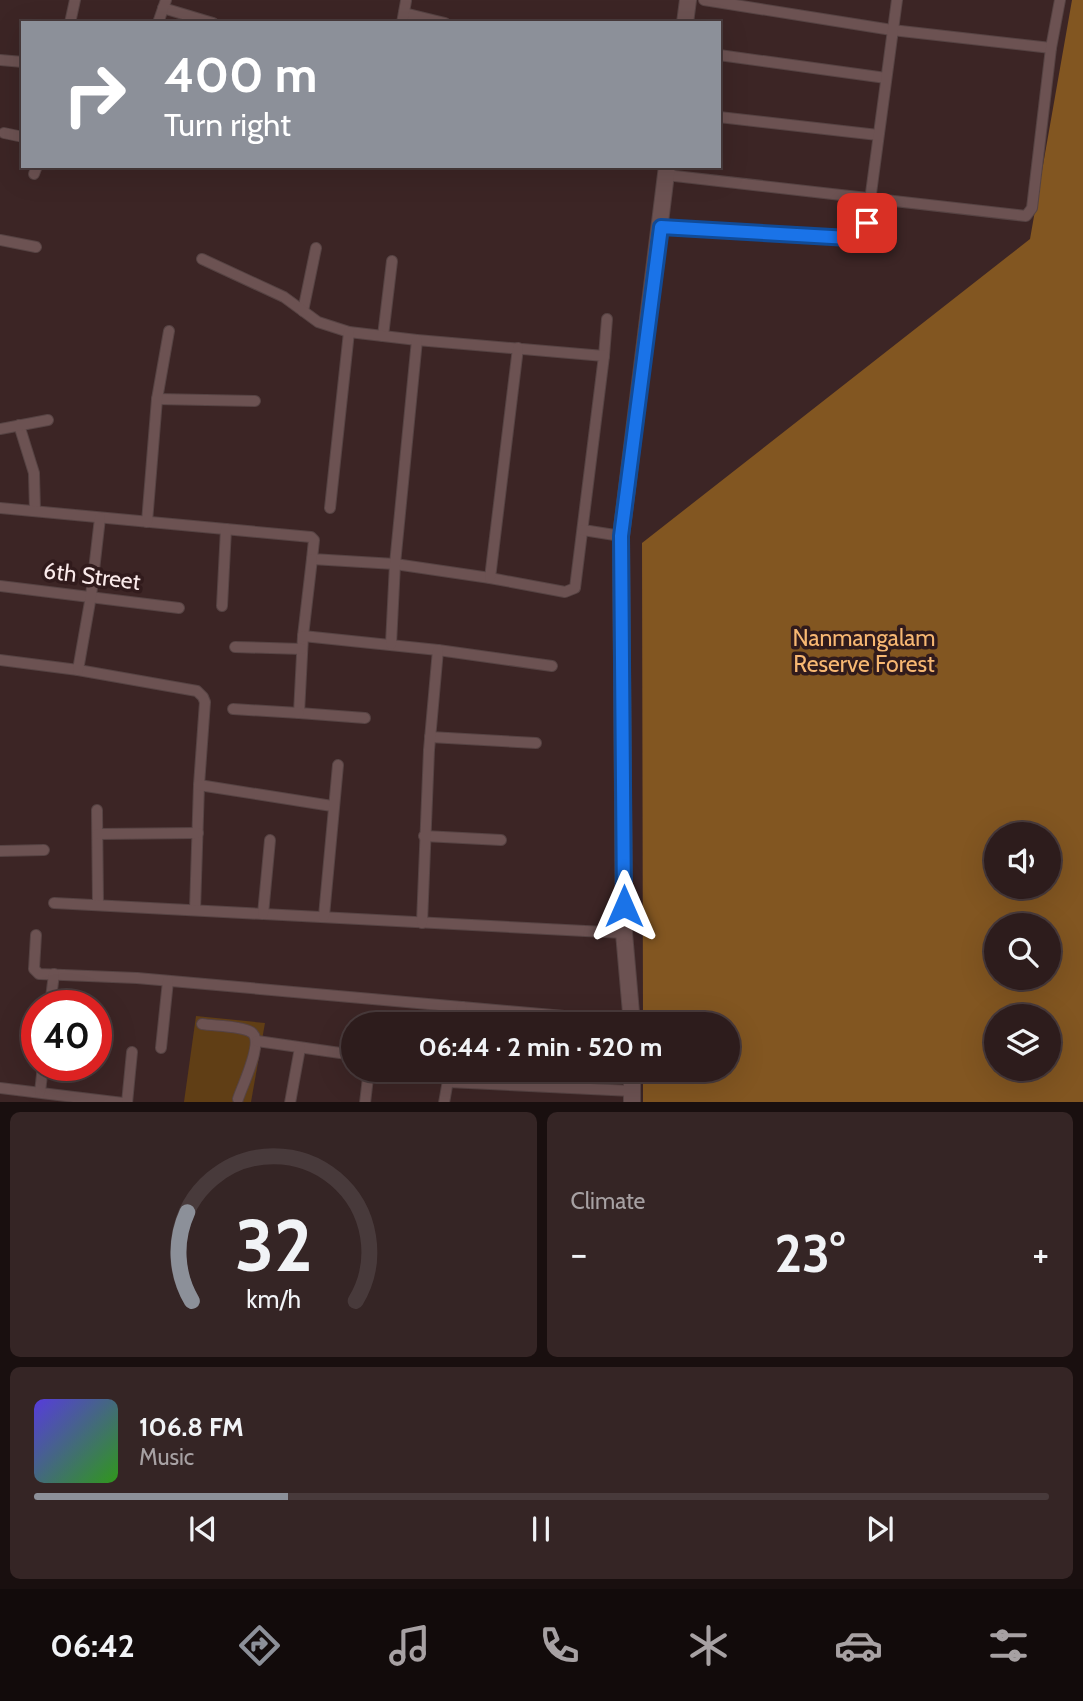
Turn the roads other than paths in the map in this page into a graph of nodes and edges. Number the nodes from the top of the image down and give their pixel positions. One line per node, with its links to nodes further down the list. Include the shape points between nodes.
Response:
1 (75, 0): 9 (street)
2 (688, 0): 13 (street)
3 (704, 0): 14 (street)
4 (897, 0): 14 (street)
5 (1060, 0): 15 (street)
6 (406, 1): 8 (street)
7 (165, 4): 10 (street); 11 (street)
8 (403, 18): 12 (street)
9 (71, 21)
10 (159, 21)
11 (209, 21)
12 (428, 21)
13 (685, 21)
14 (892, 30): 15 (street); 19 (street)
15 (1052, 48): 25 (street, via 1032,208 1026,216)
16 (721, 55): 19 (street)
17 (0, 60): 18 (street)
18 (21, 62)
19 (886, 78): 22 (street)
20 (721, 117): 22 (street)
21 (4, 133): 23 (street)
22 (878, 135): 25 (street)
23 (21, 137)
24 (667, 171): 25 (street); 26 (street)
25 (869, 199): 26 (street, via 864,230 849,238)
26 (661, 227): 52 (street)
27 (0, 240): 28 (street)
28 (36, 247)
29 (316, 248): 32 (street)
30 (202, 259): 32 (street, via 284,297)
31 (392, 261): 36 (street)
32 (303, 311): 35 (street, via 318,322)
33 (607, 319): 39 (street)
34 (169, 331): 40 (street)
35 (349, 332): 36 (street); 46 (street)
36 (383, 336): 37 (street)
37 (417, 340): 38 (street); 54 (street)
38 (518, 348): 39 (street); 55 (street)
39 (604, 356): 51 (street)
40 (157, 399): 41 (street); 49 (street)
41 (255, 401)
42 (48, 420): 43 (street)
43 (19, 425): 44 (street); 47 (street, via 34,473)
44 (0, 429)
45 (0, 508): 47 (street)
46 (330, 508)
47 (35, 511): 48 (street)
48 (100, 518): 49 (street); 57 (street)
49 (147, 522): 50 (street)
50 (226, 530): 53 (street, via 311,537); 58 (street)
51 (583, 530): 52 (street); 55 (street, via 577,584 571,591)
52 (621, 536): 90 (street)
53 (312, 559): 54 (street); 60 (street)
54 (396, 564): 55 (street); 61 (street)
55 (490, 578)
56 (0, 586): 57 (street, 6th Street)
57 (91, 596): 59 (street, 6th Street); 67 (street)
58 (222, 606)
59 (179, 608)
60 (303, 636): 61 (street); 63 (street)
61 (391, 644): 64 (street)
62 (235, 647): 63 (street)
63 (302, 649): 69 (street)
64 (438, 650): 66 (street); 71 (street)
65 (0, 660): 67 (street)
66 (552, 666)
67 (78, 670): 74 (street, via 200,692 205,702)
68 (233, 709): 69 (street)
69 (299, 713): 70 (street)
70 (365, 718)
71 (430, 737): 72 (street); 79 (street)
72 (536, 743)
73 (338, 765): 75 (street)
74 (199, 785): 75 (street); 77 (street)
75 (332, 806): 88 (street)
76 (97, 810): 78 (street)
77 (198, 833): 78 (street); 86 (street)
78 (98, 834): 85 (street)
79 (424, 836): 81 (street); 89 (street)
80 (270, 840): 87 (street)
81 (502, 840)
82 (44, 850): 83 (street)
83 (0, 851)
84 (54, 903): 85 (street)
85 (98, 905): 86 (street)
86 (195, 910): 87 (street)
87 (263, 914): 88 (street)
88 (324, 916): 89 (street)
89 (422, 923): 90 (street)
90 (624, 933): 98 (street)
91 (36, 936): 92 (street, via 35,973)
92 (54, 974): 93 (street); 94 (street)
93 (168, 981): 95 (street); 101 (street)
94 (52, 990)
95 (462, 1007): 96 (street); 97 (street)
96 (461, 1012)
97 (515, 1012)
98 (631, 1012)
99 (202, 1024): 100 (street, via 252,1032)
100 (257, 1041): 102 (street); 111 (street)
101 (161, 1048)
102 (300, 1048): 104 (street); 113 (street)
103 (132, 1052): 112 (street)
104 (341, 1053)
105 (41, 1081): 109 (street)
106 (367, 1082): 114 (street)
107 (448, 1082): 110 (street); 115 (street)
108 (0, 1088): 109 (street)
109 (40, 1092): 112 (street)
110 (632, 1097)
111 (238, 1098)
112 (125, 1102)
113 (290, 1102)
114 (365, 1102)
115 (444, 1102)

